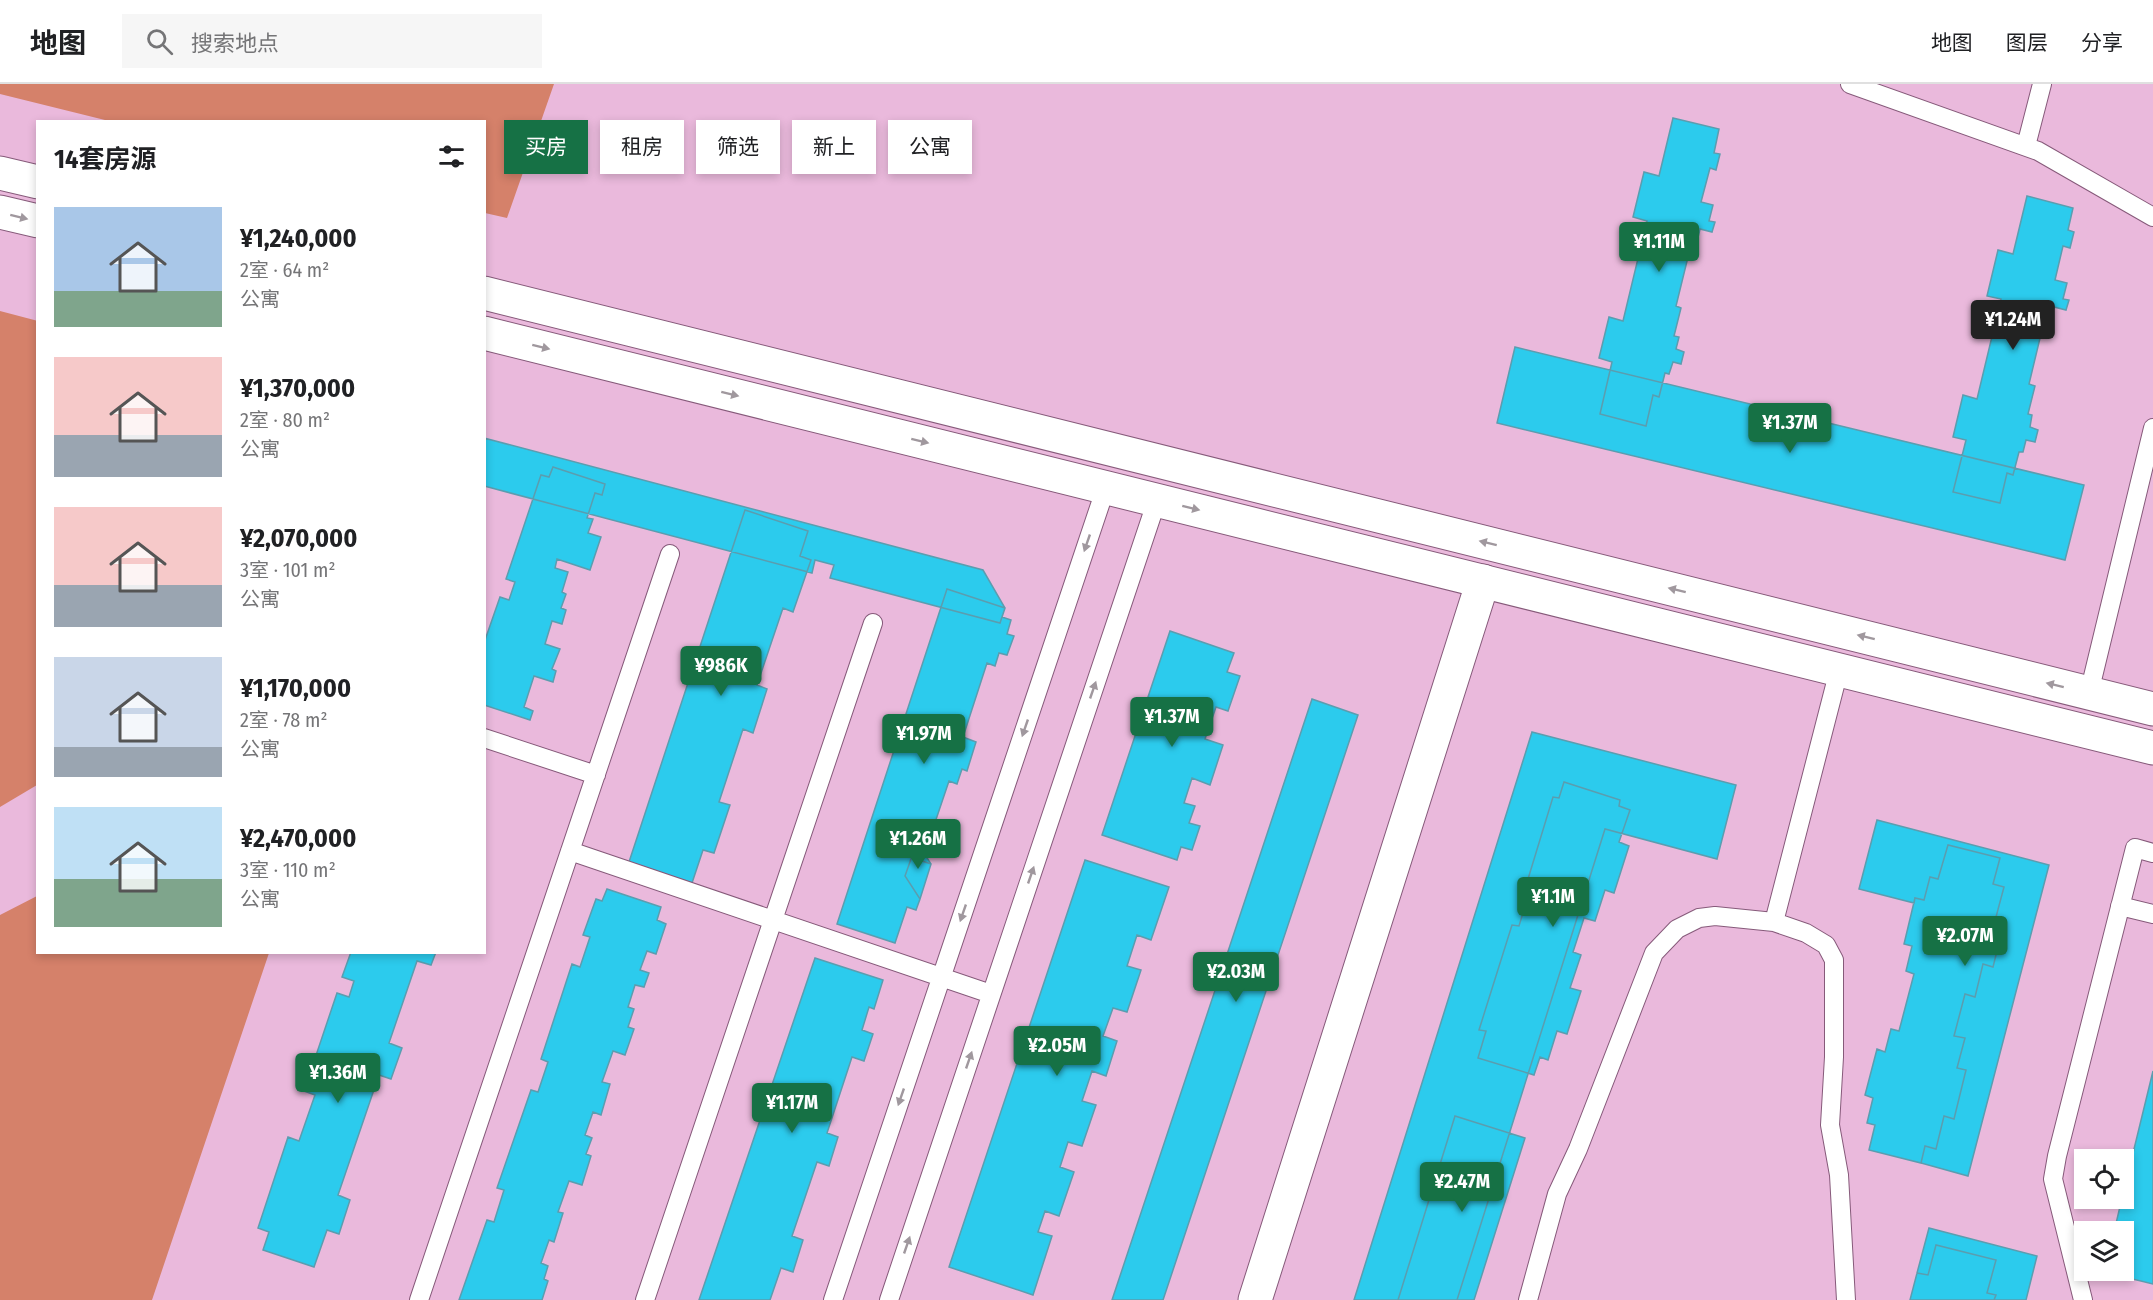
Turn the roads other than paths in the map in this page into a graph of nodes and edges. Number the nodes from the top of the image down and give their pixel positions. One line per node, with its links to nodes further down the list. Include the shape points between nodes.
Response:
1 (1850, 84): 3 (lane)
2 (2042, 84): 3 (lane)
3 (2026, 146): 7 (lane)
4 (0, 172): 5 (street)
5 (36, 181)
6 (0, 212): 8 (street, one-way to 8)
7 (2153, 217)
8 (36, 221)
9 (486, 293): 18 (street, one-way to 9)
10 (486, 333): 12 (street, one-way to 12)
11 (2153, 428): 18 (lane)
12 (1106, 487): 13 (street); 29 (lane, one-way to 29)
13 (1157, 500): 15 (street, one-way to 15); 30 (lane, one-way to 13)
14 (670, 554): 22 (lane)
15 (1483, 581): 17 (street); 35 (street)
16 (873, 623): 27 (lane)
17 (1839, 670): 21 (street); 28 (lane)
18 (2089, 693): 19 (street)
19 (2153, 709)
20 (486, 739): 22 (lane)
21 (2153, 748)
22 (596, 775): 23 (lane)
23 (570, 851): 27 (lane); 31 (lane)
24 (2153, 853): 25 (lane, via 2135,848)
25 (2120, 906): 26 (lane); 38 (lane, via 2054,1179)
26 (2153, 914)
27 (773, 920): 29 (lane); 32 (lane)
28 (1774, 922): 36 (lane, via 1699,918 1677,929 1654,953 1557,1194); 37 (lane, via 1826,945 1834,960 1830,1125 1839,1175)
29 (941, 977): 30 (lane); 33 (lane, one-way to 33)
30 (991, 994): 34 (lane, one-way to 30)
31 (419, 1300)
32 (645, 1300)
33 (833, 1300)
34 (889, 1300)
35 (1255, 1300)
36 (1528, 1300)
37 (1846, 1300)
38 (2083, 1300)

